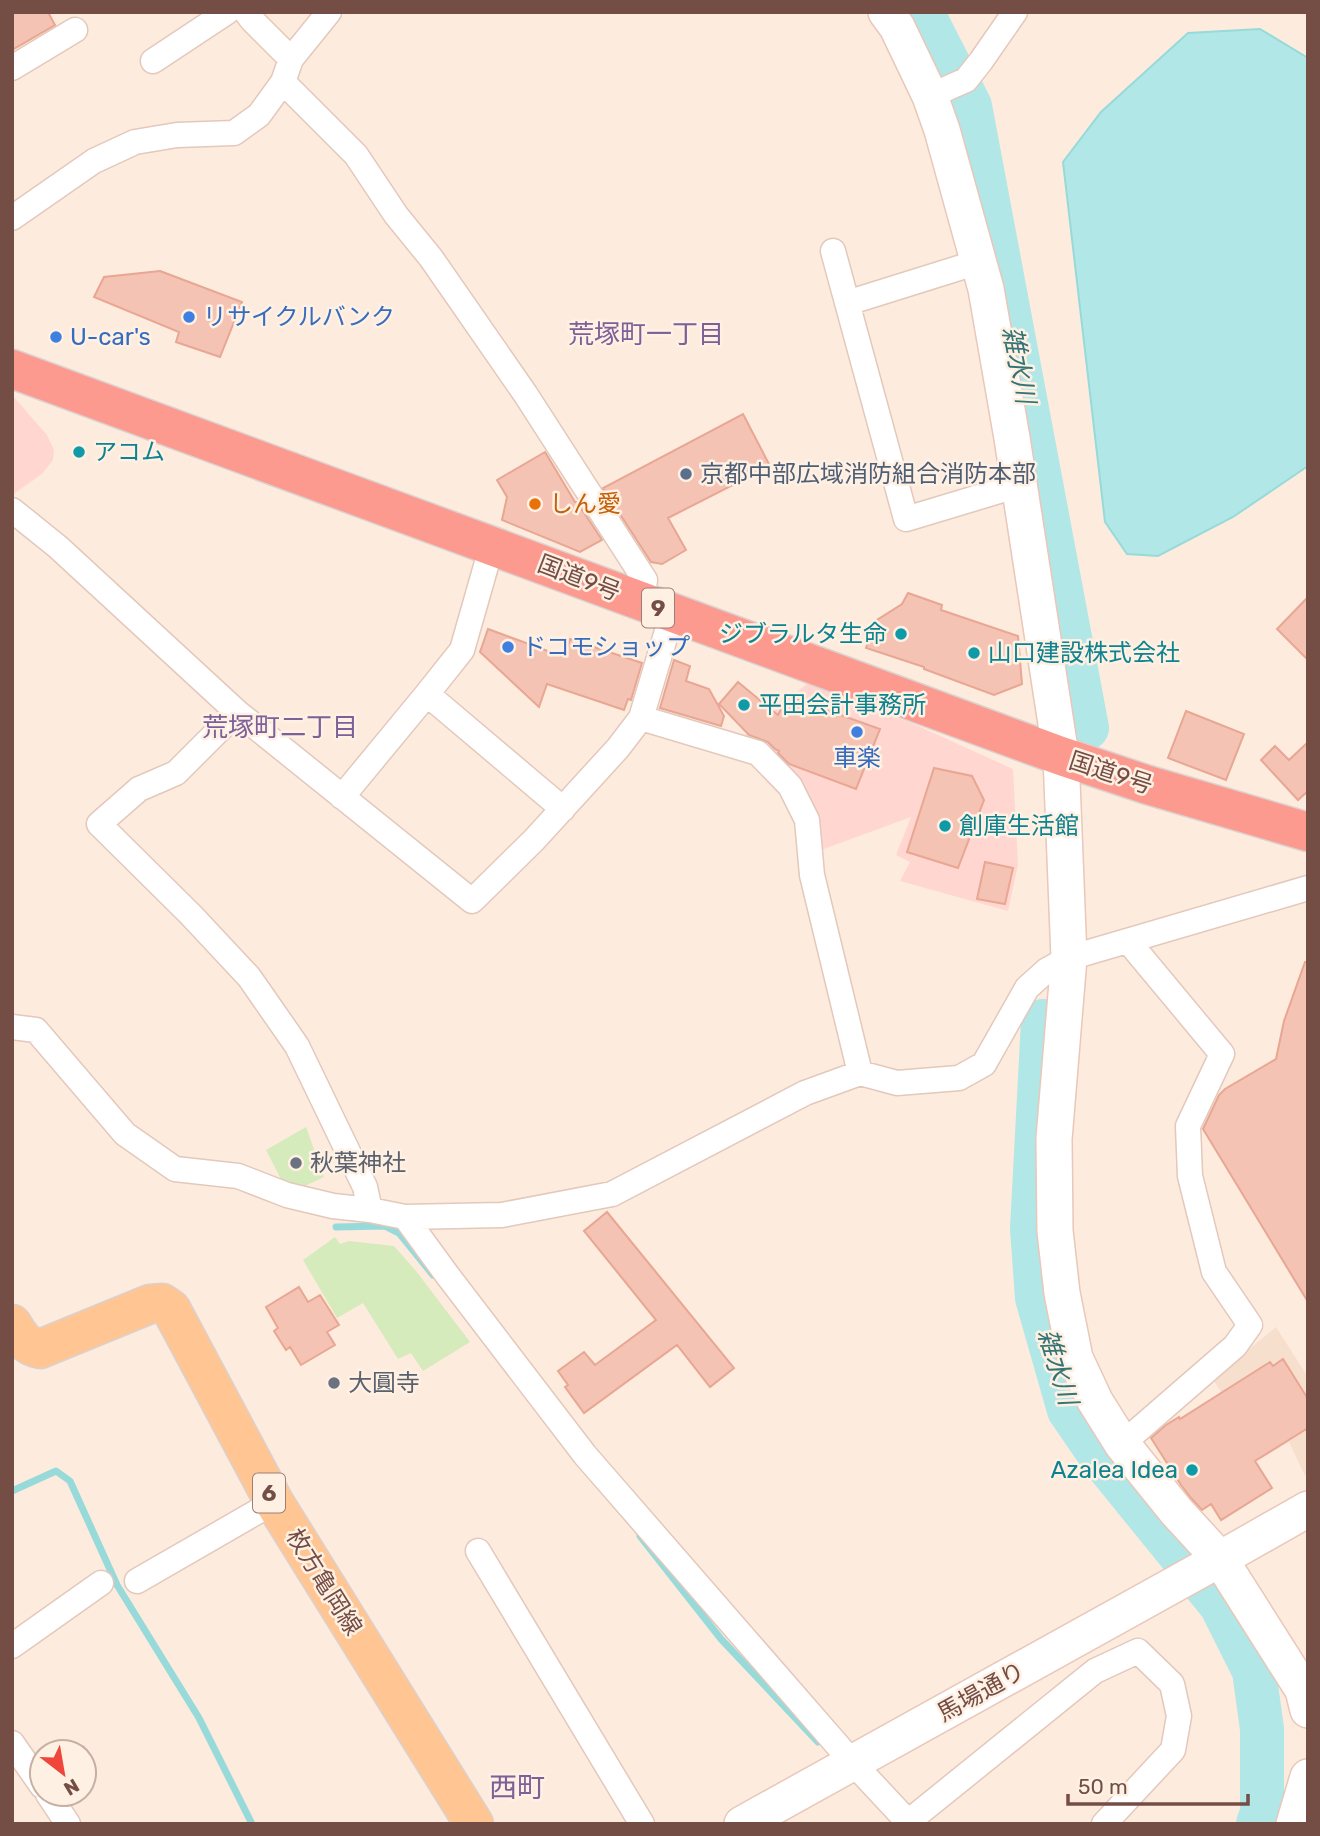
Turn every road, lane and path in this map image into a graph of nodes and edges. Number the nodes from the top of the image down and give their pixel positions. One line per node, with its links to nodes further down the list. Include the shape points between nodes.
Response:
1 (227, 12): 8 (street)
2 (246, 12): 7 (street)
3 (329, 12): 7 (street)
4 (886, 12): 11 (street)
5 (1015, 12): 11 (street, via 966,80)
6 (75, 30): 9 (street)
7 (291, 59): 10 (street)
8 (153, 61)
9 (12, 68)
10 (283, 82): 12 (street, via 259,115 234,133 135,142 94,161); 20 (street, via 356,155 431,258 526,395 645,580)
11 (930, 96): 14 (street)
12 (12, 218)
13 (833, 251): 15 (street)
14 (978, 262): 15 (street); 17 (street)
15 (847, 303): 17 (street, via 906,519)
16 (12, 369): 19 (highway, 国道9号 / 9)
17 (1019, 485): 24 (street)
18 (12, 510): 22 (street)
19 (492, 545): 20 (highway, 国道9号 / 9); 21 (street, via 462,650)
20 (657, 607): 23 (street); 24 (highway, 国道9号 / 9)
21 (427, 694): 25 (street); 26 (street)
22 (237, 712): 25 (street); 33 (street, via 176,773 139,789 99,824 249,976 297,1046 365,1187)
23 (641, 718): 26 (street); 32 (street, via 758,753 790,786 807,820 812,875)
24 (1060, 756): 27 (highway, 国道9号 / 9); 30 (street)
25 (342, 797): 26 (street, via 472,901)
26 (563, 809)
27 (1308, 832)
28 (1308, 888): 29 (street)
29 (1128, 941): 30 (street); 36 (street, via 1222,1054 1188,1126 1190,1176 1214,1272 1250,1325 1235,1346)
30 (1069, 958): 32 (street, via 1027,988 984,1064 959,1078 897,1083); 36 (street, via 1054,1139 1055,1231 1075,1358)
31 (12, 1027): 33 (street, via 36,1030 125,1133 176,1169 238,1176 286,1195)
32 (860, 1073): 34 (street, via 805,1093 612,1194 502,1215)
33 (370, 1210): 34 (street)
34 (405, 1217): 46 (street, via 585,1455)
35 (18, 1343): 37 (main road, 枚方亀岡線 / 6, via 40,1349 162,1303 171,1309)
36 (1122, 1444): 40 (street)
37 (274, 1502): 41 (street); 52 (main road, 枚方亀岡線 / 6)
38 (1308, 1509): 40 (street, 馬場通り)
39 (478, 1551): 53 (street)
40 (1212, 1564): 44 (street); 46 (street, 馬場通り)
41 (137, 1581)
42 (102, 1583): 43 (street)
43 (12, 1646)
44 (1306, 1696)
45 (12, 1744): 47 (street)
46 (853, 1763): 50 (street); 54 (street, 馬場通り)
47 (28, 1766)
48 (1308, 1777): 56 (street)
49 (57, 1808): 51 (street)
50 (909, 1823): 55 (street, via 1095,1671 1138,1651 1172,1684 1179,1716 1173,1750)
51 (68, 1824)
52 (474, 1824)
53 (642, 1824)
54 (742, 1824)
55 (1104, 1824)
56 (1294, 1824)

